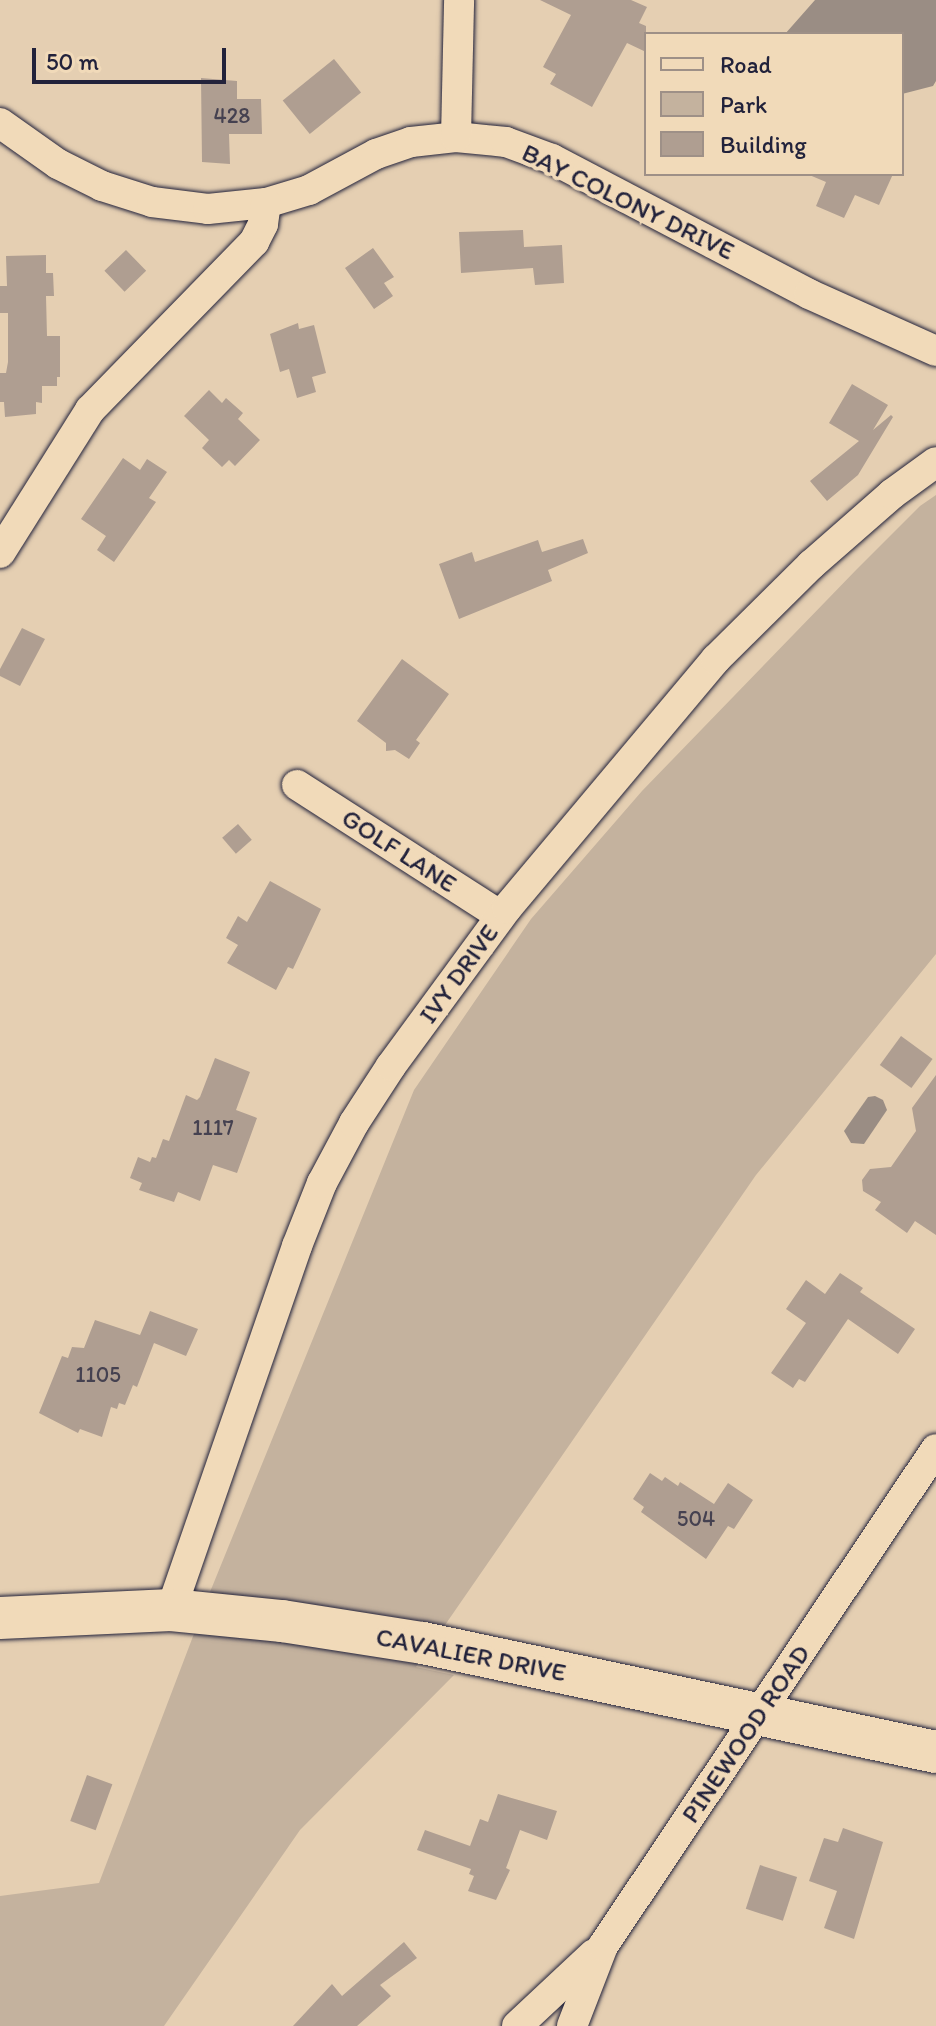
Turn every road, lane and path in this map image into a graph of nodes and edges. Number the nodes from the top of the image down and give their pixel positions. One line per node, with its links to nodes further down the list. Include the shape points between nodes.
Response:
1 (459, 0): 3 (street)
2 (0, 123): 4 (street, BAY COLONY DRIVE, via 58,164 152,202 208,209)
3 (456, 137): 4 (street, BAY COLONY DRIVE, via 399,146 309,190); 5 (street, BAY COLONY DRIVE, via 506,142 552,159 809,294)
4 (266, 203): 7 (street, via 254,242 90,410)
5 (936, 351)
6 (936, 462): 9 (street, IVY DRIVE, via 811,565 716,659)
7 (0, 553)
8 (297, 785): 9 (street, GOLF LANE)
9 (501, 916): 11 (street, IVY DRIVE, via 391,1066 322,1183)
10 (936, 1449): 13 (street, PINEWOOD ROAD)
11 (171, 1610): 12 (street, CAVALIER DRIVE); 13 (street, CAVALIER DRIVE, via 423,1643)
12 (0, 1618)
13 (760, 1715): 14 (street, CAVALIER DRIVE); 15 (street, PINEWOOD ROAD)
14 (936, 1752)
15 (603, 1946): 16 (street); 17 (street, PINEWOOD ROAD)
16 (517, 2026)
17 (572, 2026)

